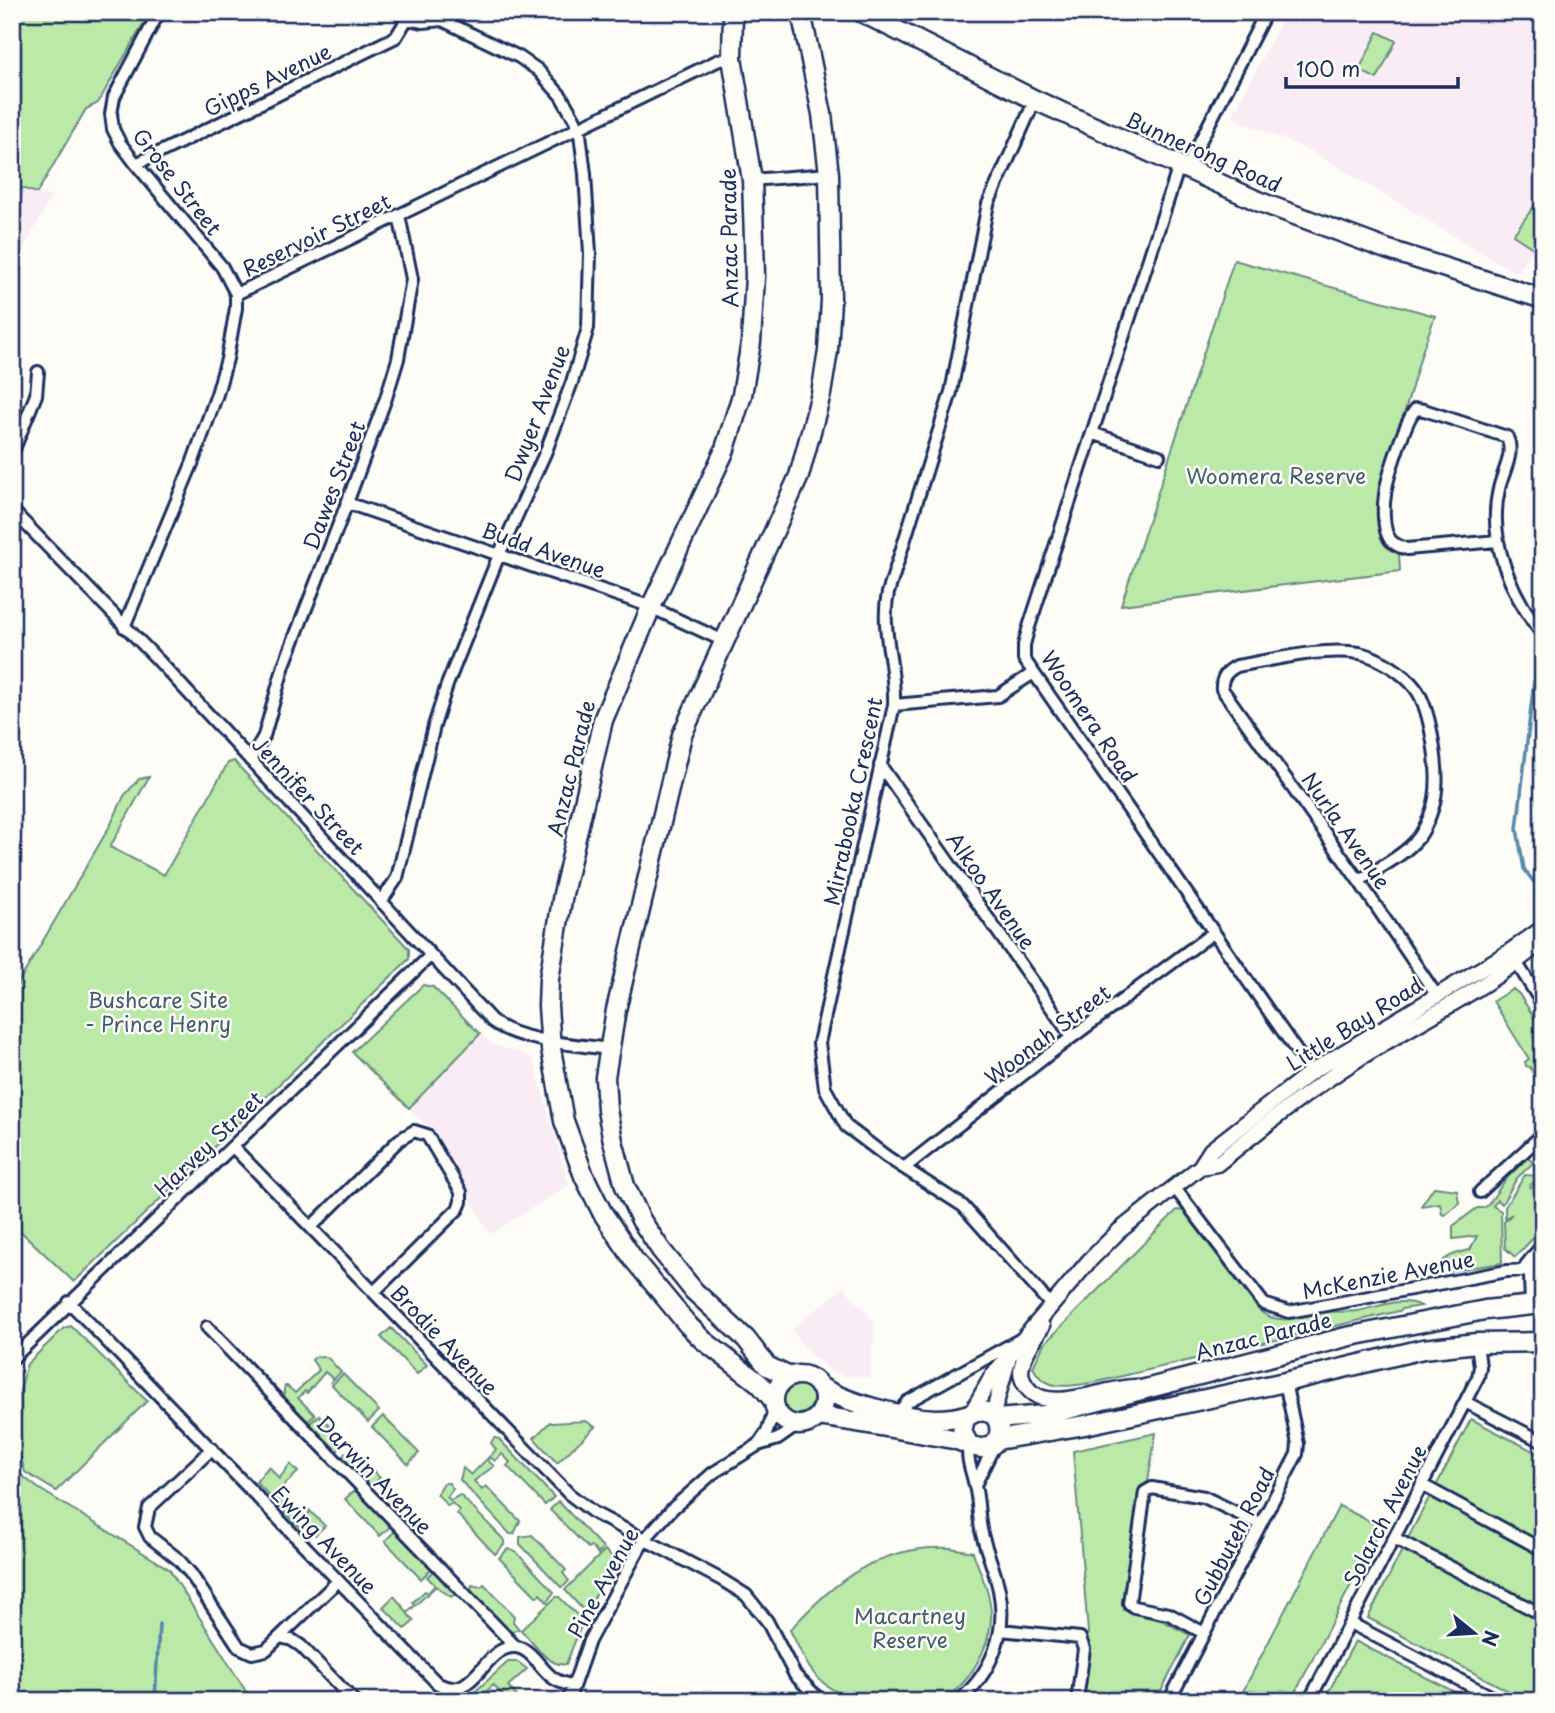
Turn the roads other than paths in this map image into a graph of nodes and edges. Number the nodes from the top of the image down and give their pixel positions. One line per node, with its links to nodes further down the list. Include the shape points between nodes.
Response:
1 (159, 12): 10 (street, Grose Street, via 114,97 111,114 113,129)
2 (733, 12): 7 (main road, Anzac Parade)
3 (801, 12): 12 (main road)
4 (861, 12): 8 (main road, Bunnerong Road)
5 (1263, 13): 11 (street, Woomera Road)
6 (407, 19): 9 (street, Dwyer Avenue, via 442,20 519,57 561,96); 10 (street, Gipps Avenue, via 396,37)
7 (733, 58): 9 (street, Reservoir Street, via 719,60); 13 (main road, Anzac Parade)
8 (1035, 100): 11 (main road, Bunnerong Road); 30 (street, Mirrabooka Crescent, via 988,204 943,421 888,593)
9 (578, 127): 14 (street, Reservoir Street); 24 (street, Dwyer Avenue, via 590,253 588,328 546,451)
10 (136, 164): 15 (street, Grose Street, via 222,267)
11 (1182, 167): 16 (main road, Bunnerong Road, via 1306,221); 18 (street, Woomera Road)
12 (829, 174): 13 (street); 28 (main road, via 830,323 815,421 799,476)
13 (752, 180): 25 (main road, Anzac Parade, via 755,277 743,395 724,452)
14 (400, 215): 15 (street, Reservoir Street); 21 (street, Dawes Street, via 412,279 407,319 386,398)
15 (236, 294): 26 (street, Reservoir Street, via 234,325 217,394)
16 (1543, 299)
17 (38, 372): 19 (street, via 36,395)
18 (1092, 433): 20 (street); 29 (street, Woomera Road, via 1024,645 1024,659)
19 (12, 454)
20 (1158, 456)
21 (347, 503): 24 (street, Budd Avenue); 31 (street, Dawes Street, via 284,665 264,736)
22 (12, 510): 26 (street, Jennifer Street)
23 (1497, 541): 23 (street, via 1496,508 1510,454 1507,437 1416,410 1407,421 1384,495 1389,538 1407,549); 27 (street, via 1510,581)
24 (499, 555): 25 (street, Budd Avenue); 34 (street, Dwyer Avenue, via 447,685 397,878)
25 (651, 607): 28 (street, Budd Avenue); 43 (main road, Anzac Parade, via 599,731 555,936 548,990)
26 (124, 627): 31 (street, Jennifer Street)
27 (1543, 635)
28 (724, 641): 44 (main road, via 678,747)
29 (1032, 674): 30 (street, via 998,696); 36 (street, Woomera Road)
30 (894, 705): 32 (street, Mirrabooka Crescent)
31 (250, 760): 34 (street, Jennifer Street)
32 (880, 765): 42 (street, Alkoo Avenue); 48 (street, Mirrabooka Crescent, via 819,1043 825,1088 846,1126)
33 (1359, 881): 33 (street, Nurla Avenue, via 1412,843 1431,813 1436,796 1430,724 1417,691 1405,677 1360,654 1334,652 1237,666 1224,676 1222,689); 40 (street, Nurla Avenue)
34 (382, 902): 38 (street, Jennifer Street)
35 (1543, 928): 39 (street, Little Bay Road)
36 (1214, 932): 42 (street, Woonah Street); 45 (street, Woomera Road)
37 (1543, 940): 39 (street, Little Bay Road)
38 (431, 955): 43 (street, Jennifer Street, via 503,1030); 47 (street, Harvey Street)
39 (1513, 957): 40 (street, Little Bay Road); 41 (street)
40 (1440, 1002): 45 (street, Little Bay Road)
41 (1543, 1005)
42 (1072, 1037): 48 (street, Woonah Street)
43 (550, 1040): 44 (street, Jennifer Street); 70 (main road, Anzac Parade, via 572,1143 611,1227 688,1325 763,1387)
44 (608, 1049): 65 (main road, via 610,1127 625,1186 637,1212 694,1291 746,1339 767,1366)
45 (1316, 1078): 49 (street, Little Bay Road, via 1211,1150 1200,1167)
46 (1543, 1133): 50 (street)
47 (233, 1147): 51 (street, Brodie Avenue); 56 (street, Harvey Street)
48 (904, 1168): 57 (street, Mirrabooka Crescent, via 963,1206)
49 (1174, 1187): 53 (street, McKenzie Avenue, via 1264,1304 1279,1310 1289,1312); 57 (street, Little Bay Road, via 1105,1244)
50 (1480, 1192)
51 (311, 1227): 55 (street, Brodie Avenue); 55 (street, via 399,1140 414,1131 427,1135 459,1189 461,1202)
52 (1543, 1244): 53 (street)
53 (1526, 1269): 54 (street, McKenzie Avenue); 58 (street)
54 (1543, 1269)
55 (374, 1292): 85 (street, Brodie Avenue, via 569,1494)
56 (69, 1302): 64 (street, Harvey Street); 80 (street, Ewing Avenue)
57 (1051, 1305): 60 (street, Little Bay Road); 68 (street, via 1021,1367 1031,1392 1062,1400 1121,1387)
58 (1537, 1305): 68 (main road, Anzac Parade, via 1485,1310 1346,1337)
59 (207, 1326): 93 (street, Darwin Avenue)
60 (1023, 1338): 63 (street, Little Bay Road); 71 (street, Little Bay Road, via 907,1402)
61 (1543, 1342): 62 (main road)
62 (1477, 1343): 66 (main road, via 1405,1352); 69 (street, Solarch Avenue, via 1480,1372)
63 (1009, 1356): 72 (street, Little Bay Road, via 985,1385); 74 (street, Little Bay Road)
64 (12, 1359)
65 (790, 1377): 67 (main road, via 808,1377); 70 (main road, via 778,1386)
66 (1285, 1382): 76 (main road); 83 (street, Gubbuteh Road, via 1298,1451)
67 (819, 1386): 71 (main road, via 836,1397); 73 (main road, via 824,1402)
68 (1148, 1388): 74 (main road, Anzac Parade, via 1045,1415)
69 (1465, 1402): 77 (street); 82 (street, Solarch Avenue)
70 (775, 1404): 75 (main road, via 784,1420); 79 (street)
71 (898, 1413): 72 (main road, via 936,1419)
72 (971, 1413): 74 (main road, via 983,1410); 78 (main road, via 962,1429)
73 (818, 1416): 75 (main road); 78 (main road)
74 (995, 1416): 76 (main road, via 1000,1429)
75 (798, 1425): 79 (street, Pine Avenue, via 778,1439)
76 (996, 1440): 78 (main road, via 984,1448); 81 (street)
77 (1543, 1442)
78 (969, 1444): 81 (street)
79 (758, 1445): 85 (street, Pine Avenue, via 713,1474)
80 (212, 1449): 87 (street, Ewing Avenue); 92 (street, via 149,1508 146,1531 191,1574 240,1648 262,1652)
81 (975, 1485): 90 (street, via 979,1521 1001,1597)
82 (1422, 1485): 84 (street, Solarch Avenue); 86 (street)
83 (1260, 1524): 91 (street, Gubbuteh Road); 91 (street, via 1205,1497 1152,1488 1145,1492 1129,1603 1169,1614)
84 (1394, 1538): 88 (street); 89 (street, Solarch Avenue)
85 (644, 1540): 94 (street, Pine Avenue, via 589,1642); 97 (street, Brodie Avenue, via 746,1595 767,1620 795,1675)
86 (1543, 1550)
87 (338, 1581): 92 (street); 93 (street, Ewing Avenue, via 448,1694 465,1685 500,1652)
88 (1543, 1615)
89 (1350, 1623): 101 (street, Solarch Avenue); 102 (street)
90 (1000, 1630): 98 (street, via 985,1672); 99 (street, via 1080,1638 1084,1649)
91 (1204, 1633): 100 (street, Gubbuteh Road)
92 (280, 1637): 95 (street, via 301,1646)
93 (516, 1647): 94 (street, via 554,1679)
94 (573, 1686): 96 (street, Pine Avenue)
95 (354, 1701)
96 (568, 1701)
97 (821, 1701)
98 (958, 1701)
99 (1077, 1701)
100 (1169, 1701)
101 (1309, 1701)
102 (1500, 1701)

